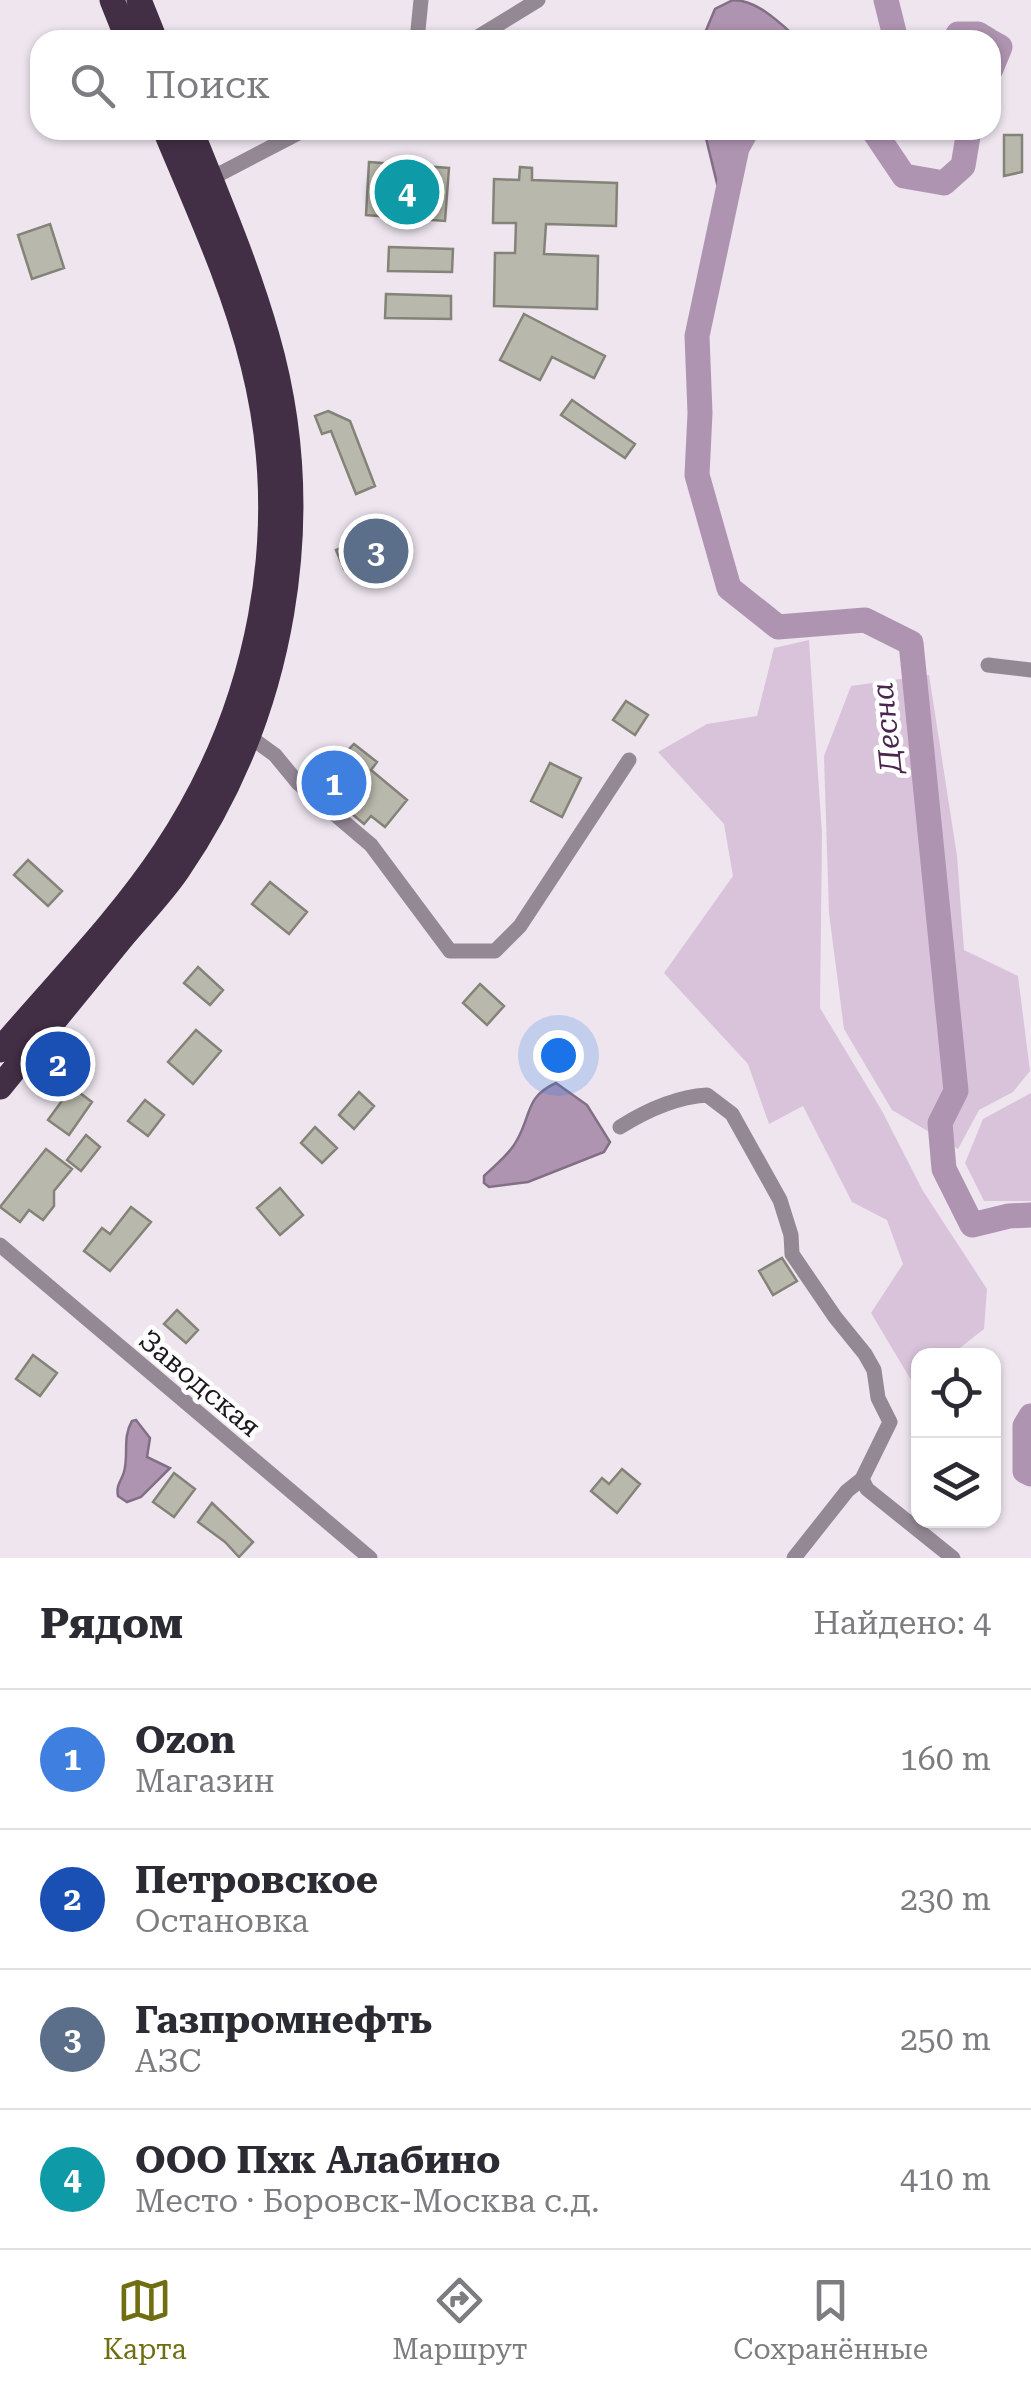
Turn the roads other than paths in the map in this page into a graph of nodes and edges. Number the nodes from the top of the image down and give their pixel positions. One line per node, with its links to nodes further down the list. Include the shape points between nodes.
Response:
1 (112, 0): 5 (highway)
2 (139, 0): 6 (highway)
3 (421, 0): 7 (street)
4 (538, 0): 8 (street)
5 (124, 30)
6 (151, 30)
7 (419, 30)
8 (489, 30)
9 (169, 140): 17 (highway, via 254,366 271,495 262,612 254,654 204,786 164,852)
10 (195, 140): 12 (highway)
11 (285, 140): 12 (street)
12 (210, 179): 15 (highway, via 268,336 292,488 282,617)
13 (988, 665): 14 (street)
14 (1031, 670)
15 (250, 737): 16 (street, via 371,844 450,951 495,951 520,926); 18 (highway, via 177,871)
16 (629, 760)
17 (0, 1050)
18 (0, 1087)
19 (620, 1127): 21 (street, via 686,1096 707,1094 732,1114 780,1200 792,1254 874,1370 890,1422)
20 (0, 1245): 22 (street, Заводская)
21 (862, 1479): 23 (street); 24 (street, via 884,1505)
22 (370, 1558)
23 (794, 1558)
24 (953, 1558)

